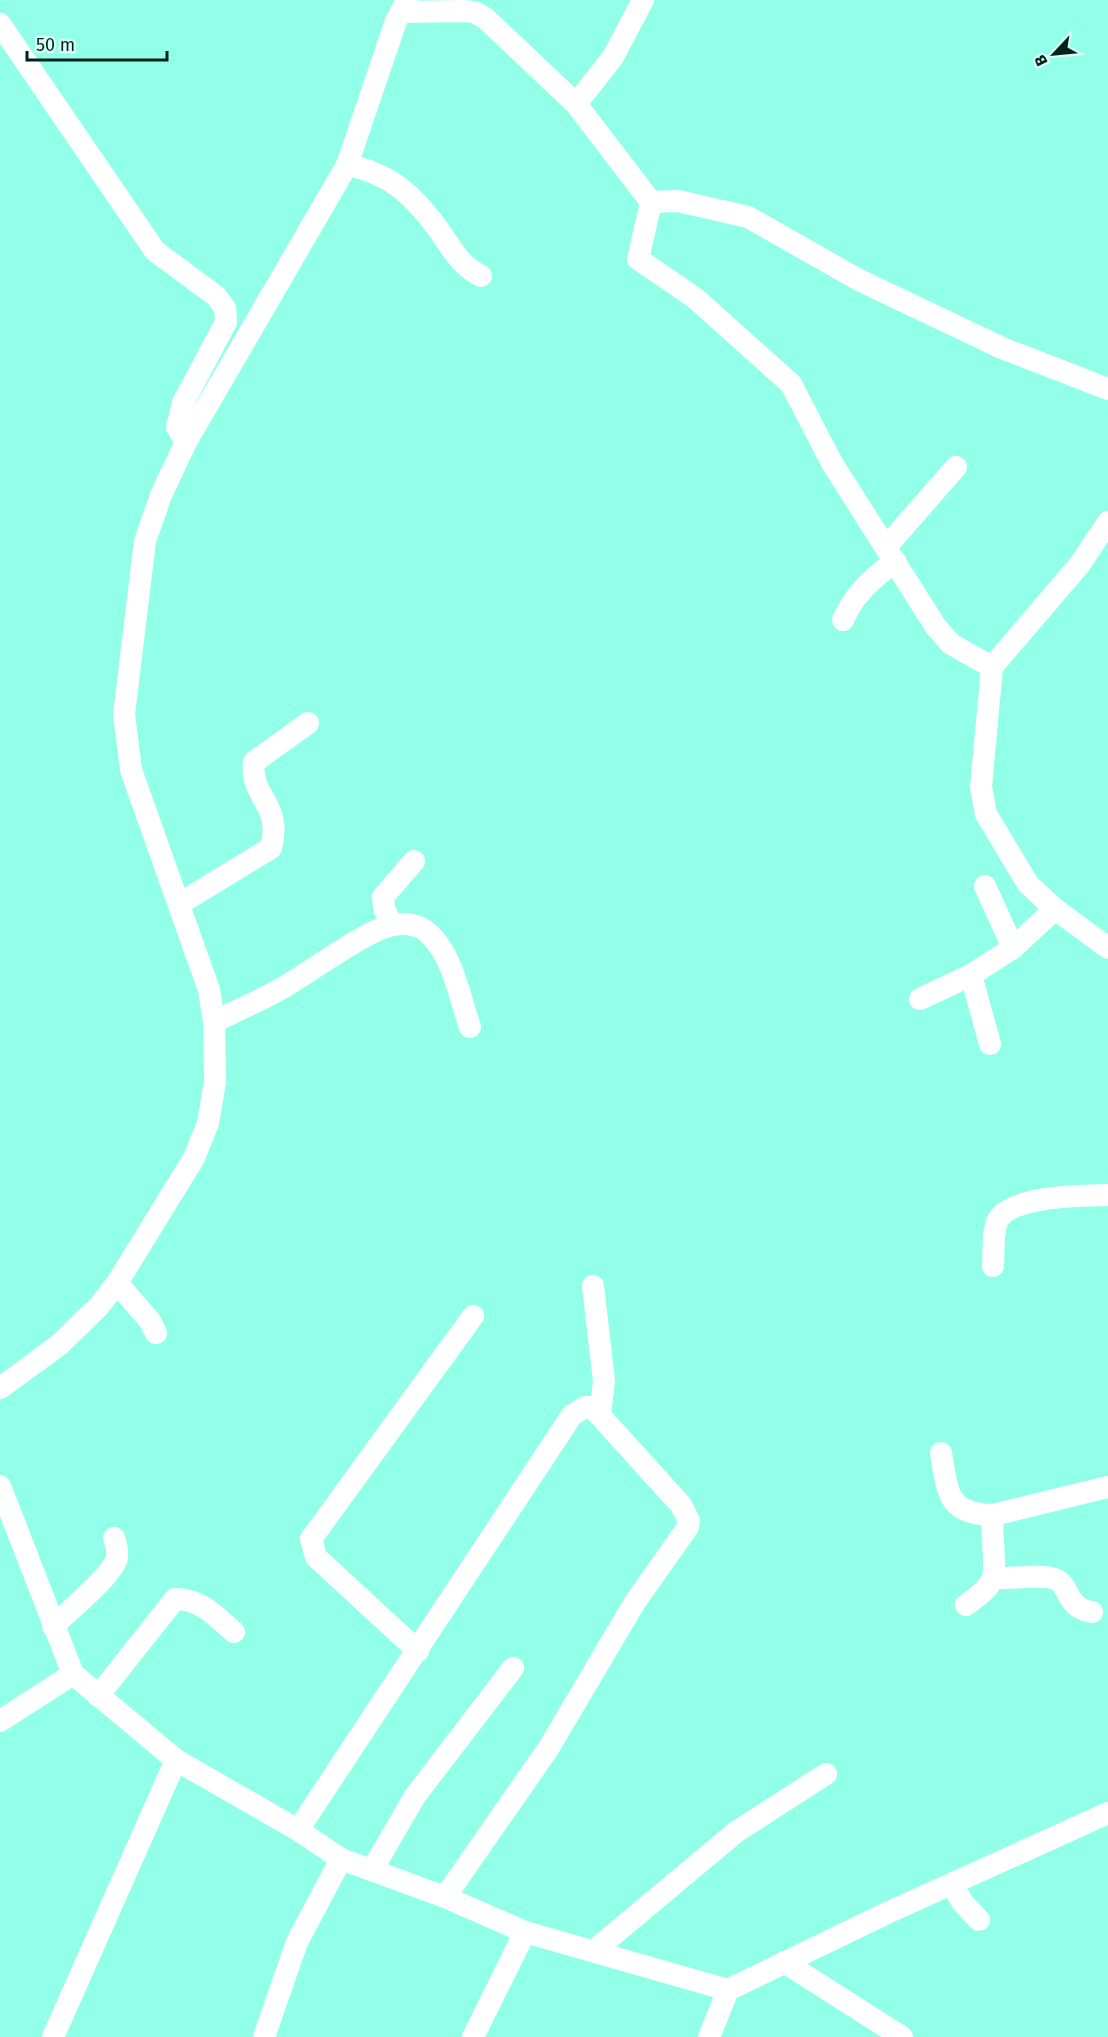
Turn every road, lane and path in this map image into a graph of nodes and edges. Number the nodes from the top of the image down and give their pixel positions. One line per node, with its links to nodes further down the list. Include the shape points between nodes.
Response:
1 (643, 0): 4 (street, via 613,57)
2 (404, 6): 4 (street, via 474,12 485,18); 5 (street)
3 (0, 24): 9 (street, via 155,251 216,296 225,308 226,322 183,403 177,427)
4 (576, 104): 6 (street)
5 (347, 165): 7 (street, via 386,176 402,188 458,258); 9 (street)
6 (651, 202): 8 (street, via 678,201 748,218 859,280 1002,348); 12 (street, via 638,259 695,298 791,384 832,463)
7 (481, 276)
8 (1108, 389)
9 (186, 442): 18 (street, via 145,541 124,714 131,770)
10 (956, 466): 12 (street)
11 (1108, 522): 14 (street, via 1080,564)
12 (890, 554): 13 (street, via 851,602); 14 (street, via 951,644)
13 (843, 620)
14 (992, 668): 19 (street, via 981,787 986,814 1028,884)
15 (308, 723): 18 (street, via 254,762 257,787 273,814 275,834 271,848)
16 (414, 861): 20 (street, via 382,897)
17 (985, 886): 21 (street)
18 (179, 904): 25 (street, via 209,990)
19 (1055, 909): 21 (street); 22 (street)
20 (392, 925): 25 (street); 26 (street, via 409,924 422,929 438,944)
21 (1013, 948): 23 (street)
22 (1108, 948)
23 (971, 975): 24 (street); 27 (street)
24 (920, 999)
25 (214, 1022): 30 (street, via 215,1082 208,1123 194,1158)
26 (470, 1027)
27 (990, 1044)
28 (1108, 1195): 29 (street, via 1032,1202 1009,1209 998,1220)
29 (993, 1266)
30 (117, 1283): 33 (street); 34 (street, via 81,1325)
31 (593, 1286): 35 (street, via 604,1381)
32 (473, 1316): 46 (street, via 311,1539 316,1557)
33 (156, 1333)
34 (0, 1388)
35 (600, 1413): 46 (street, via 585,1407 572,1415); 58 (street, via 681,1505 688,1527 635,1602 548,1749)
36 (941, 1453): 39 (street, via 953,1500 960,1509)
37 (0, 1486): 44 (street)
38 (1108, 1487): 39 (street)
39 (993, 1515): 41 (street)
40 (114, 1538): 44 (street, via 115,1562)
41 (993, 1578): 42 (street); 43 (street, via 1053,1578 1063,1585 1072,1603)
42 (966, 1605)
43 (1092, 1612)
44 (53, 1626): 48 (street)
45 (234, 1632): 49 (street, via 202,1605 175,1599)
46 (418, 1651): 54 (street)
47 (513, 1668): 56 (street, via 415,1796)
48 (73, 1674): 49 (street); 50 (street)
49 (98, 1696): 51 (street)
50 (0, 1721)
51 (176, 1760): 54 (street); 64 (street)
52 (826, 1774): 61 (street, via 736,1832)
53 (1108, 1813): 57 (street)
54 (298, 1830): 55 (street)
55 (341, 1859): 56 (street); 65 (street, via 297,1942)
56 (372, 1870): 58 (street)
57 (952, 1885): 59 (street); 62 (street)
58 (445, 1897): 60 (street)
59 (979, 1920)
60 (525, 1932): 61 (street); 66 (street)
61 (595, 1950): 63 (street)
62 (784, 1962): 63 (street); 68 (street)
63 (728, 1990): 67 (street)
64 (53, 2037)
65 (264, 2037)
66 (473, 2037)
67 (709, 2037)
68 (902, 2037)

